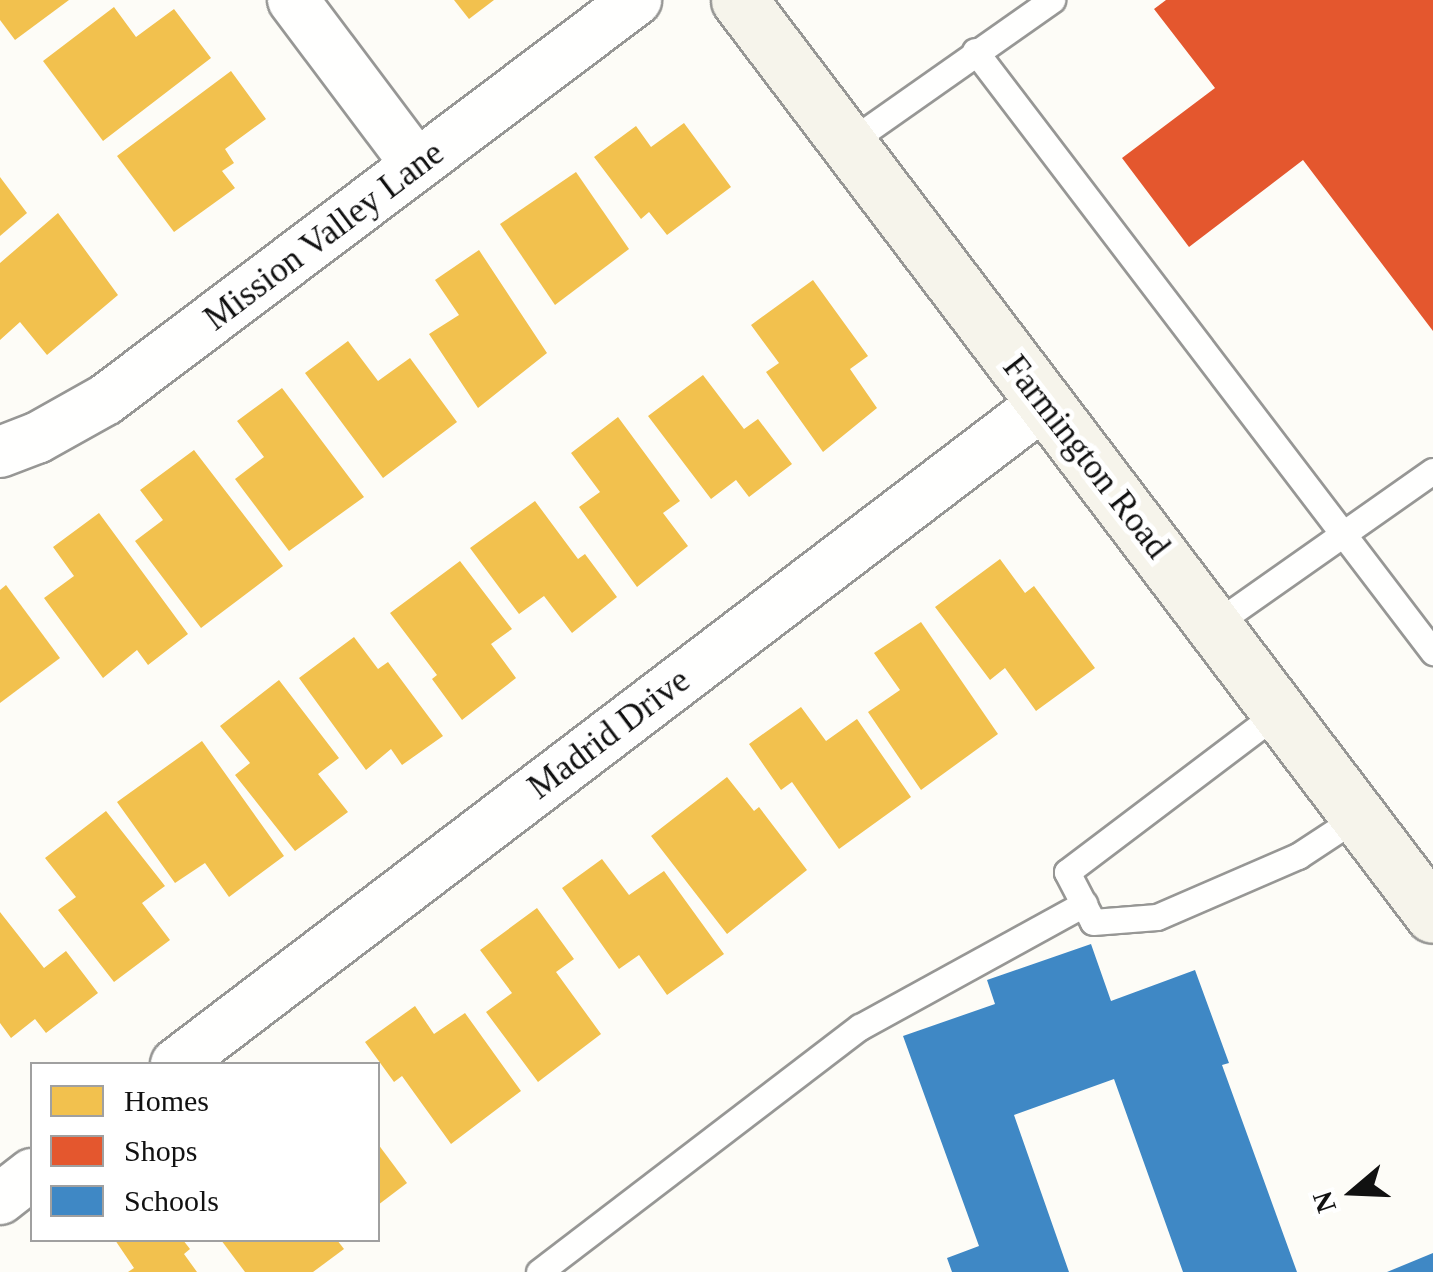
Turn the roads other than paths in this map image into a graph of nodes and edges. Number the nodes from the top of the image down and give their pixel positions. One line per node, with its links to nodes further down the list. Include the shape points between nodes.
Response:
1 (292, 0): 7 (street)
2 (636, 0): 7 (street, Mission Valley Lane)
3 (739, 0): 6 (main road, Farmington Road)
4 (1052, 0): 5 (lane)
5 (974, 51): 6 (lane); 11 (lane)
6 (847, 144): 8 (main road, Farmington Road)
7 (418, 165): 9 (street, Mission Valley Lane, via 105,400)
8 (1043, 404): 12 (main road, Farmington Road); 18 (street, Madrid Drive)
9 (0, 452)
10 (1433, 470): 11 (lane)
11 (1346, 533): 12 (lane); 13 (lane)
12 (1214, 624): 14 (main road, Farmington Road)
13 (1433, 652)
14 (1280, 711): 15 (main road, Farmington Road); 16 (lane, via 1067,872)
15 (1359, 816): 16 (lane, via 1298,856 1157,917 1093,922); 17 (main road, Farmington Road)
16 (1084, 904): 21 (lane, via 860,1027)
17 (1433, 915)
18 (179, 1062)
19 (30, 1176): 20 (street)
20 (0, 1199)
21 (539, 1272)

